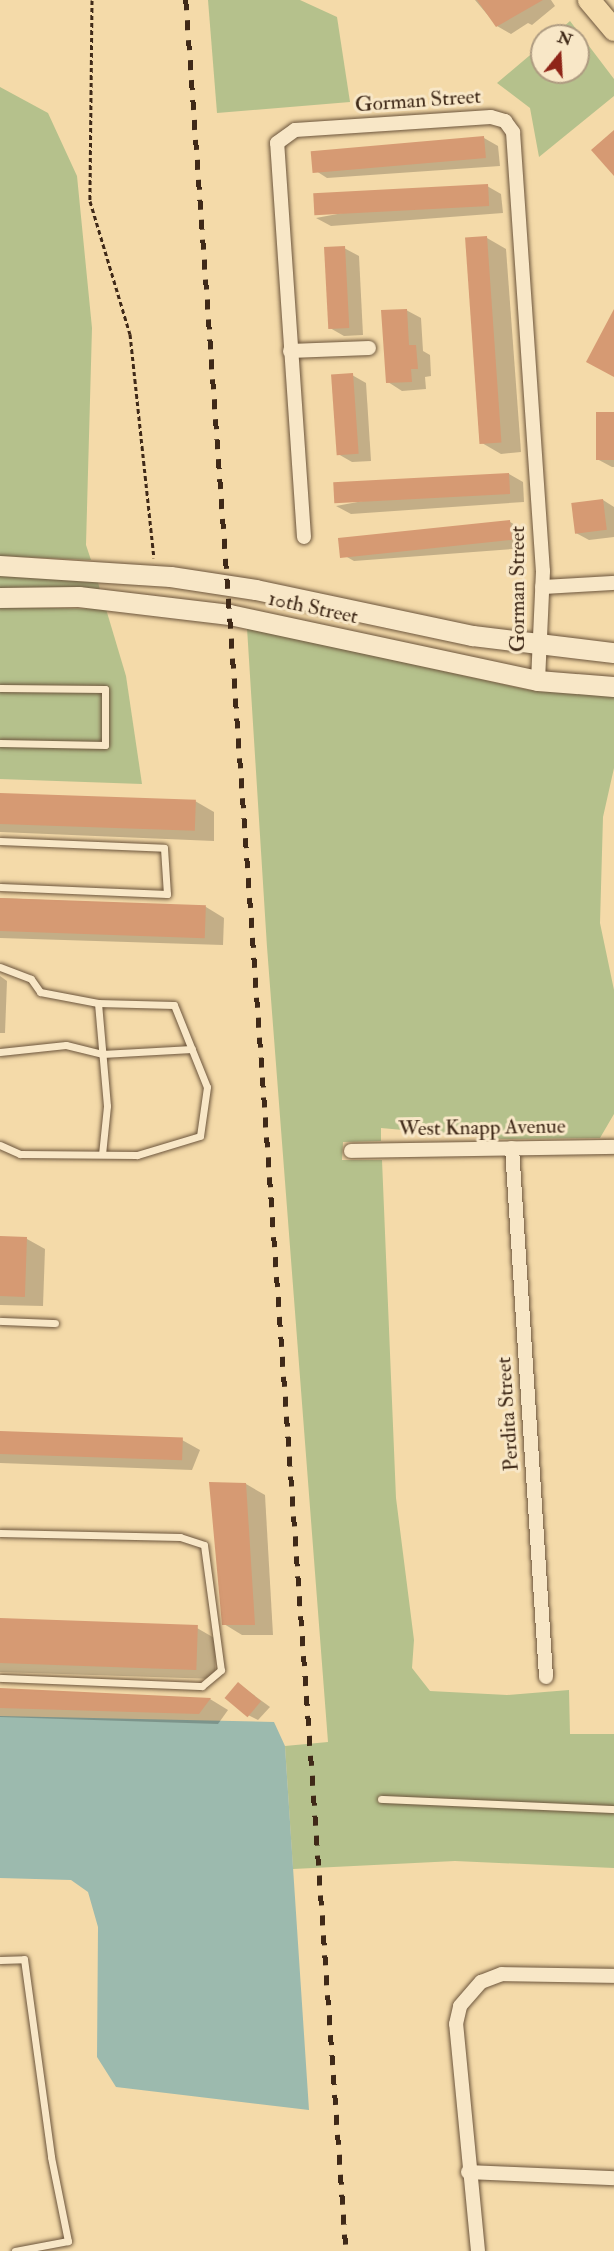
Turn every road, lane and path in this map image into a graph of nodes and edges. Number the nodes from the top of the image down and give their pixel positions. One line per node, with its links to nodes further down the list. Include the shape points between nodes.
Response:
1 (92, 0): 8 (path, via 90,201 130,334)
2 (590, 0): 3 (main road)
3 (614, 30)
4 (369, 348): 5 (street)
5 (290, 351): 6 (street, Gorman Street); 10 (street, Gorman Street, via 277,143 295,130 491,117 505,122 513,132)
6 (304, 537)
7 (0, 566): 8 (street, 10th Street)
8 (154, 575): 12 (street, 10th Street); 13 (street)
9 (614, 583): 10 (street)
10 (542, 587): 15 (street, Gorman Street)
11 (0, 598): 13 (street, 10th Street, via 79,597)
12 (302, 601): 14 (street); 15 (street, 10th Street, via 472,636)
13 (156, 605): 14 (street, 10th Street)
14 (296, 630): 17 (street, 10th Street)
15 (539, 645): 16 (street, 10th Street); 17 (street, Gorman Street)
16 (614, 653)
17 (538, 681): 18 (street, 10th Street)
18 (614, 687)
19 (0, 688): 20 (lane, via 105,689 105,746)
20 (0, 743)
21 (0, 841): 22 (lane, via 164,848 167,894)
22 (0, 887)
23 (0, 967): 24 (lane, via 31,979 40,992)
24 (98, 1003): 25 (lane, via 174,1005); 27 (lane)
25 (192, 1049): 27 (lane); 32 (lane, via 207,1087 200,1136 137,1155)
26 (0, 1052): 27 (lane, via 66,1046)
27 (102, 1054): 32 (lane, via 107,1106)
28 (0, 1145): 32 (lane, via 20,1154)
29 (614, 1147): 30 (street, West Knapp Avenue)
30 (512, 1148): 31 (street, West Knapp Avenue); 36 (street, Perdita Street)
31 (351, 1151)
32 (102, 1154)
33 (0, 1321): 34 (lane)
34 (56, 1323)
35 (0, 1533): 37 (lane, via 180,1537 204,1545 221,1670 202,1686)
36 (546, 1677)
37 (0, 1678)
38 (381, 1799): 39 (lane)
39 (614, 1809)
40 (0, 1960): 44 (lane, via 24,1959 51,2157 68,2241)
41 (614, 1976): 42 (street, via 502,1974 481,1982 460,2006 456,2024)
42 (468, 2172): 43 (street); 45 (street)
43 (614, 2178)
44 (15, 2251)
45 (478, 2251)

